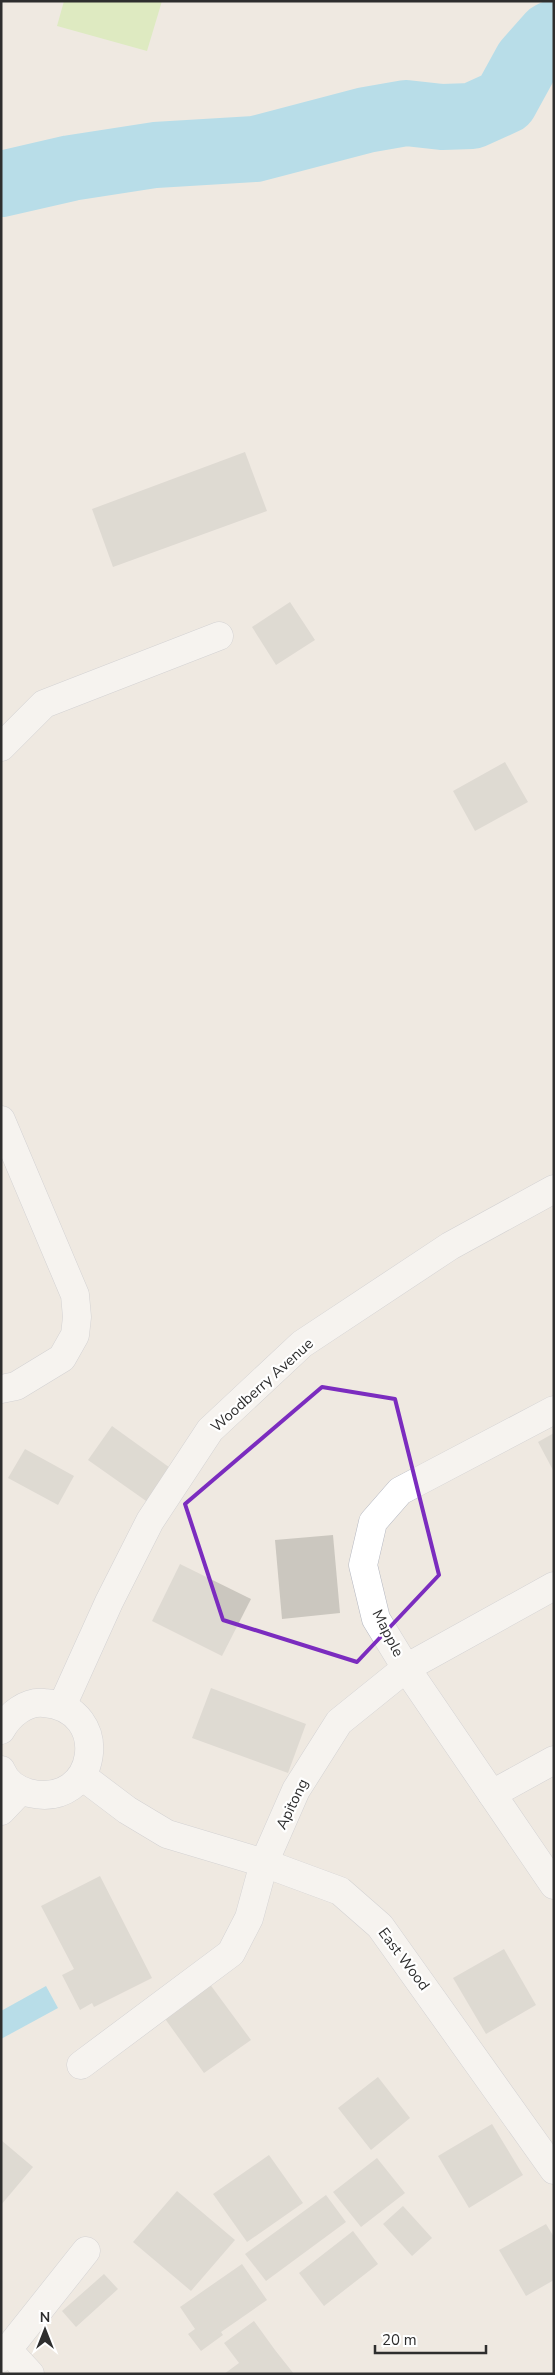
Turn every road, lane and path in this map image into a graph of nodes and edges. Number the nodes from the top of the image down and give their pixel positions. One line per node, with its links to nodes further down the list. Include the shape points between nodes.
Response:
1 (219, 636): 2 (street, via 44,704)
2 (1, 748)
3 (1, 1120): 5 (street, via 75,1295 77,1318 75,1335 62,1358 16,1386)
4 (554, 1189): 9 (street, Woodberry Avenue, via 450,1246 302,1344 210,1430 150,1521 108,1602)
5 (1, 1389)
6 (554, 1410): 8 (street, Mapple, via 400,1491 374,1522 363,1565 376,1619)
7 (554, 1586): 8 (street, Apitong)
8 (406, 1668): 15 (street, Mapple); 17 (street, Apitong, via 339,1722 296,1790)
9 (62, 1706): 10 (street, via 43,1702 23,1707); 13 (street, via 79,1719 89,1736 90,1757)
10 (3, 1721)
11 (554, 1760): 15 (street)
12 (1, 1770): 14 (street)
13 (82, 1776): 14 (street, via 65,1792 43,1797); 17 (street, East Wood, via 126,1810 167,1834)
14 (20, 1791): 16 (street)
15 (492, 1794): 18 (street, Mapple)
16 (1, 1811)
17 (264, 1863): 19 (street, Apitong, via 249,1918 231,1952); 20 (street, East Wood, via 340,1891 380,1926)
18 (554, 1886)
19 (81, 2065)
20 (554, 2170)
21 (86, 2251): 22 (street)
22 (5, 2354): 23 (street)
23 (30, 2374)

